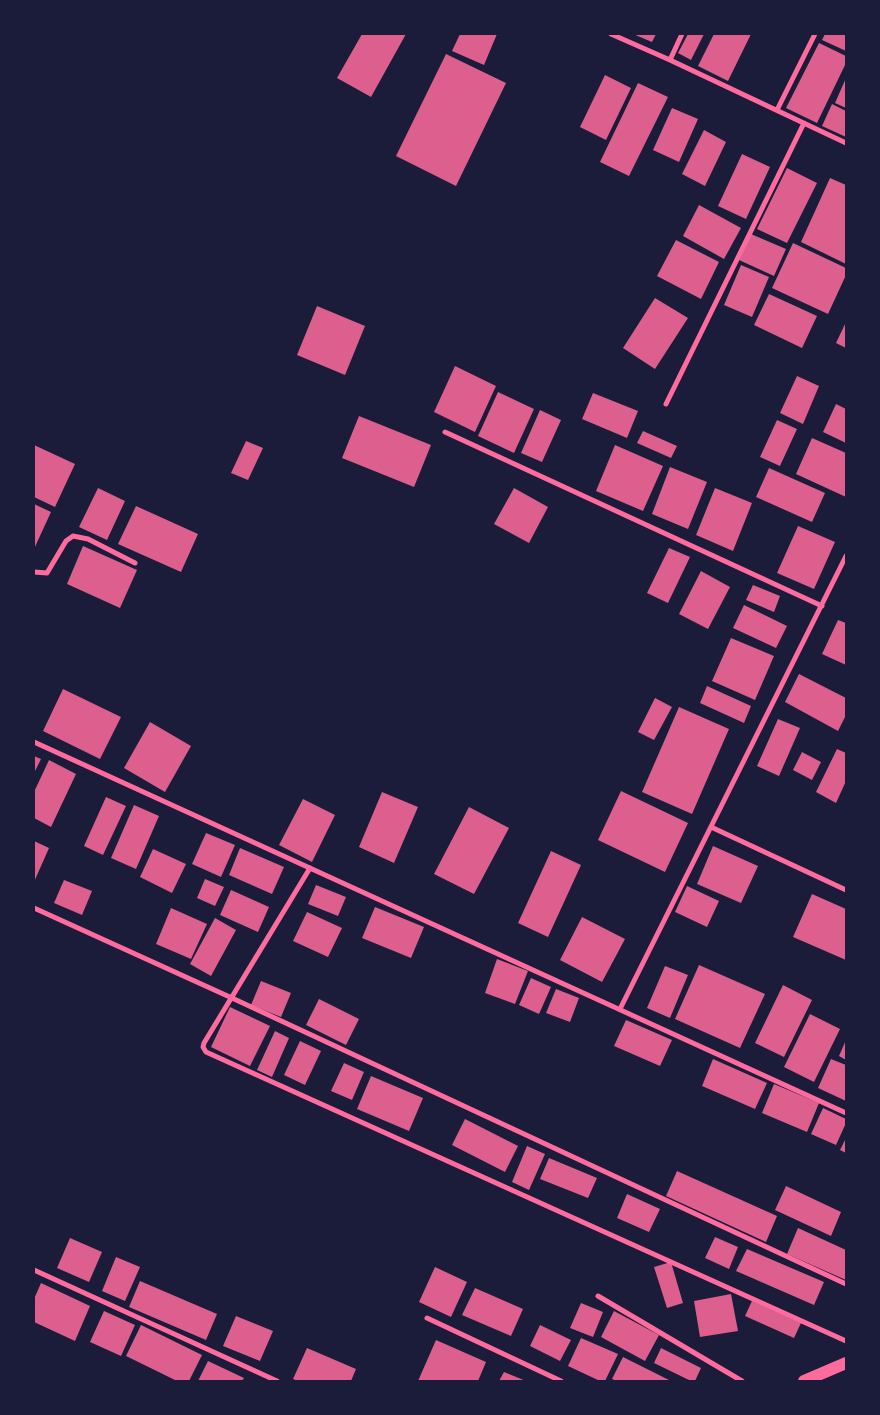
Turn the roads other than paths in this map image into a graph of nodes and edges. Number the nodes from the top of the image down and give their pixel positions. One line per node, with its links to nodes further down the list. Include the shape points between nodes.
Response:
1 (611, 34): 4 (street)
2 (682, 34): 4 (street)
3 (815, 34): 5 (street)
4 (670, 60): 5 (street)
5 (777, 110): 6 (street)
6 (804, 123): 7 (street); 8 (street)
7 (846, 143)
8 (666, 404)
9 (445, 432): 13 (street)
10 (846, 556): 13 (street)
11 (135, 563): 12 (street, via 88,539 73,536 66,541 47,573)
12 (34, 572)
13 (822, 606): 15 (street)
14 (34, 742): 16 (street)
15 (711, 827): 17 (street); 20 (street)
16 (310, 868): 19 (street); 20 (street)
17 (846, 890)
18 (34, 908): 19 (street)
19 (232, 998): 23 (street); 26 (street, via 203,1045 206,1052)
20 (620, 1009): 21 (street)
21 (846, 1113)
22 (34, 1270): 28 (street)
23 (846, 1284)
24 (598, 1296): 30 (street)
25 (427, 1318): 29 (street)
26 (846, 1341)
27 (846, 1364): 31 (main road)
28 (277, 1381)
29 (561, 1381)
30 (742, 1381)
31 (804, 1381)

